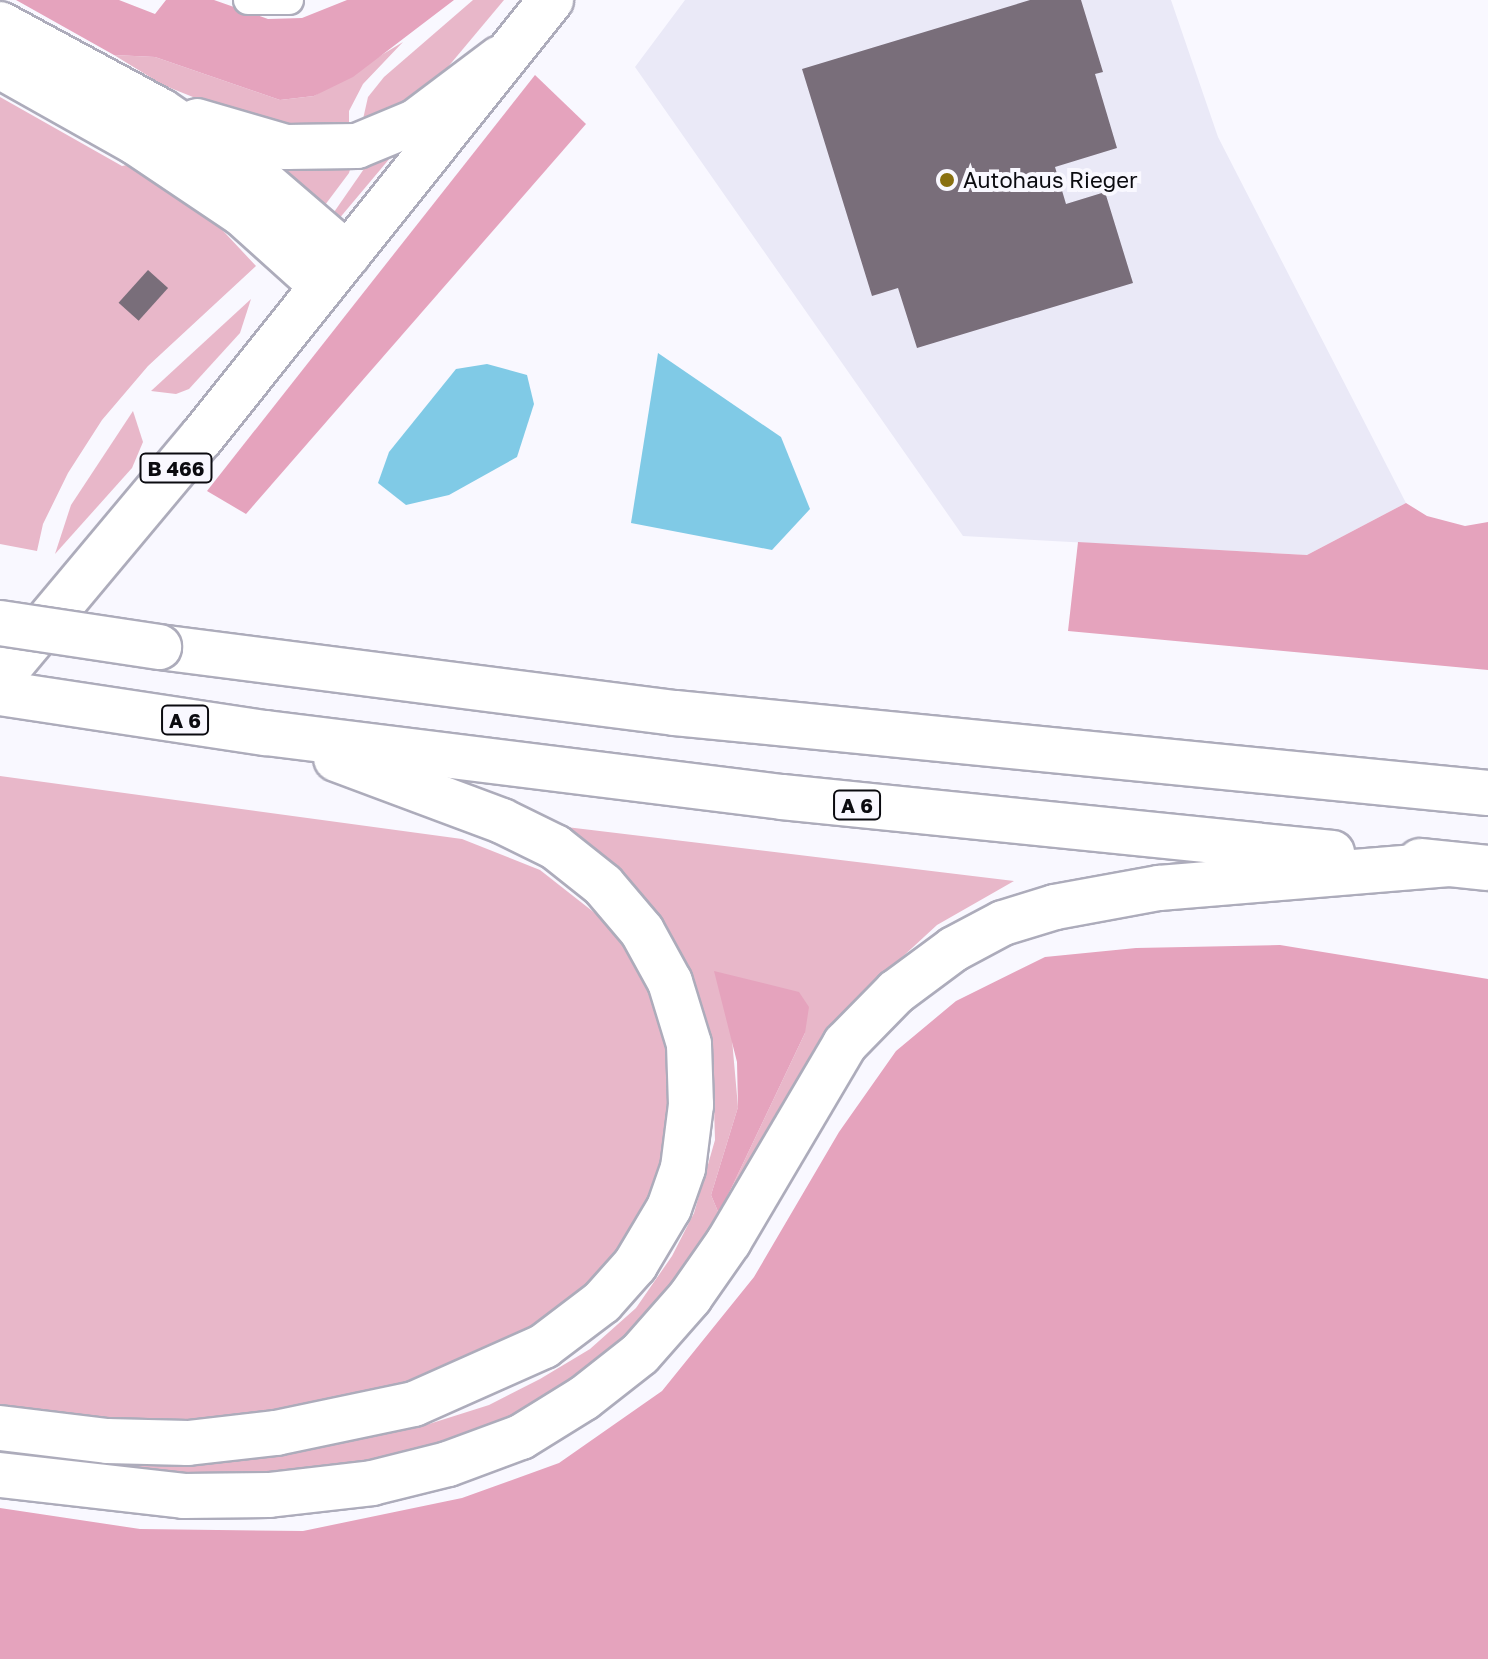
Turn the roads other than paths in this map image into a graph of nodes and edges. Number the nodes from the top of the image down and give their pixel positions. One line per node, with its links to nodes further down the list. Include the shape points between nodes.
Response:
1 (248, 0): 2 (street)
2 (289, 0)
3 (551, 0): 5 (main road, B 466)
4 (0, 24): 7 (main road)
5 (500, 58): 7 (main road, via 415,122 357,146 286,147); 8 (main road, B 466)
6 (0, 66): 8 (main road, via 135,142)
7 (161, 111): 8 (main road, via 256,176)
8 (335, 270): 10 (main road, B 466)
9 (0, 623): 13 (main road, bridge, via 675,713)
10 (0, 678)
11 (0, 693): 12 (main road, A 6)
12 (266, 733): 14 (main road, A 6, via 782,797); 15 (main road, via 502,821 555,847 603,885 642,931 670,982 689,1044 691,1105 683,1168 669,1208 635,1265 602,1302 544,1346 414,1404 276,1433 188,1443 107,1441)
13 (1488, 793)
14 (1469, 866): 16 (main road, via 1159,888 1055,907 1003,923 954,949 896,992 845,1044 729,1241 640,1354 584,1398 521,1437 448,1464 372,1483 269,1495 184,1496)
15 (0, 1428)
16 (0, 1475)

